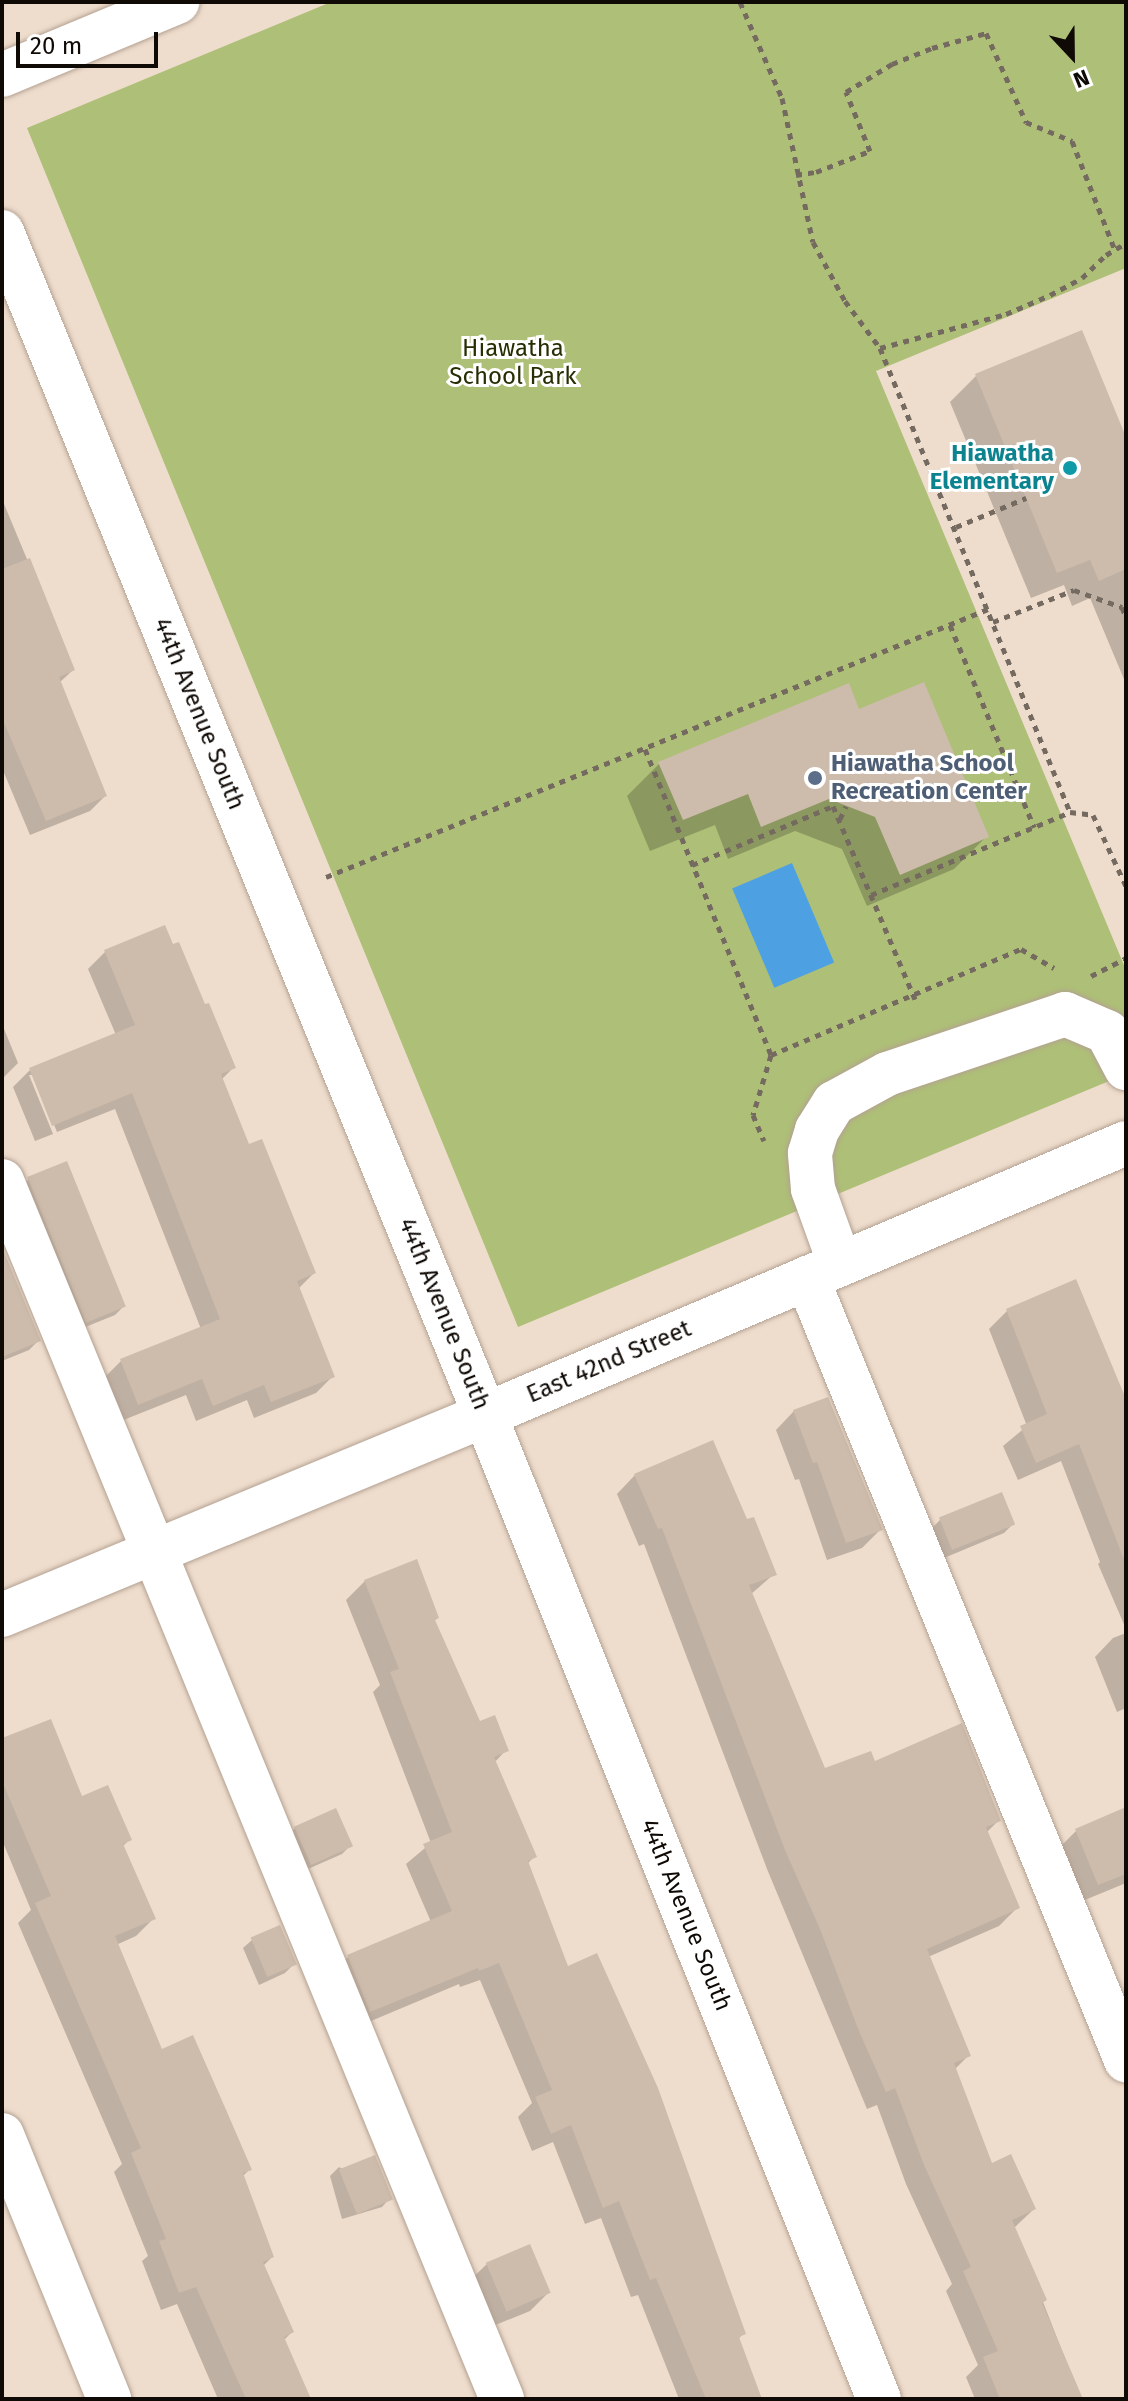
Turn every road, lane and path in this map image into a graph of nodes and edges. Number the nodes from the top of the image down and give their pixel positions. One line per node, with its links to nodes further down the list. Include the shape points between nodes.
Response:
1 (177, 2): 3 (street)
2 (740, 2): 4 (path, via 782,98)
3 (2, 75)
4 (796, 175): 7 (path, via 870,151 846,92 892,64 986,33 1026,122 1072,141); 8 (path, via 813,242 845,301)
5 (2, 232): 34 (street, 44th Avenue South)
6 (1126, 243): 7 (path)
7 (1115, 250): 8 (path, via 1082,278 1017,309)
8 (880, 348): 10 (path)
9 (1026, 498): 10 (path)
10 (956, 527): 11 (path)
11 (988, 609): 13 (path); 14 (path)
12 (1126, 617): 13 (path, via 1122,607 1074,590)
13 (993, 622): 17 (path)
14 (950, 624): 15 (path); 19 (path)
15 (645, 749): 20 (path); 21 (path)
16 (846, 806): 18 (path)
17 (1070, 812): 19 (path); 22 (path, via 1093,815)
18 (840, 820): 20 (path, via 833,806); 23 (path)
19 (1034, 827): 23 (path)
20 (692, 865): 28 (path)
21 (326, 877)
22 (1126, 886)
23 (871, 895): 27 (path)
24 (1126, 958): 26 (path)
25 (1067, 976): 27 (path, via 1021,949)
26 (1078, 982)
27 (915, 997): 28 (path)
28 (771, 1055): 31 (path, via 753,1115)
29 (1126, 1068): 33 (street, via 1107,1032 1065,1014 887,1074 834,1103 810,1153)
30 (1126, 1143): 33 (street, East 42nd Street)
31 (770, 1156)
32 (2, 1181): 35 (street)
33 (824, 1271): 34 (street, East 42nd Street); 37 (street)
34 (485, 1415): 35 (street, East 42nd Street); 41 (street, 44th Avenue South)
35 (152, 1552): 36 (street, East 42nd Street); 40 (street)
36 (2, 1615)
37 (1126, 2060)
38 (2, 2135): 39 (street)
39 (109, 2399)
40 (502, 2399)
41 (879, 2399)

